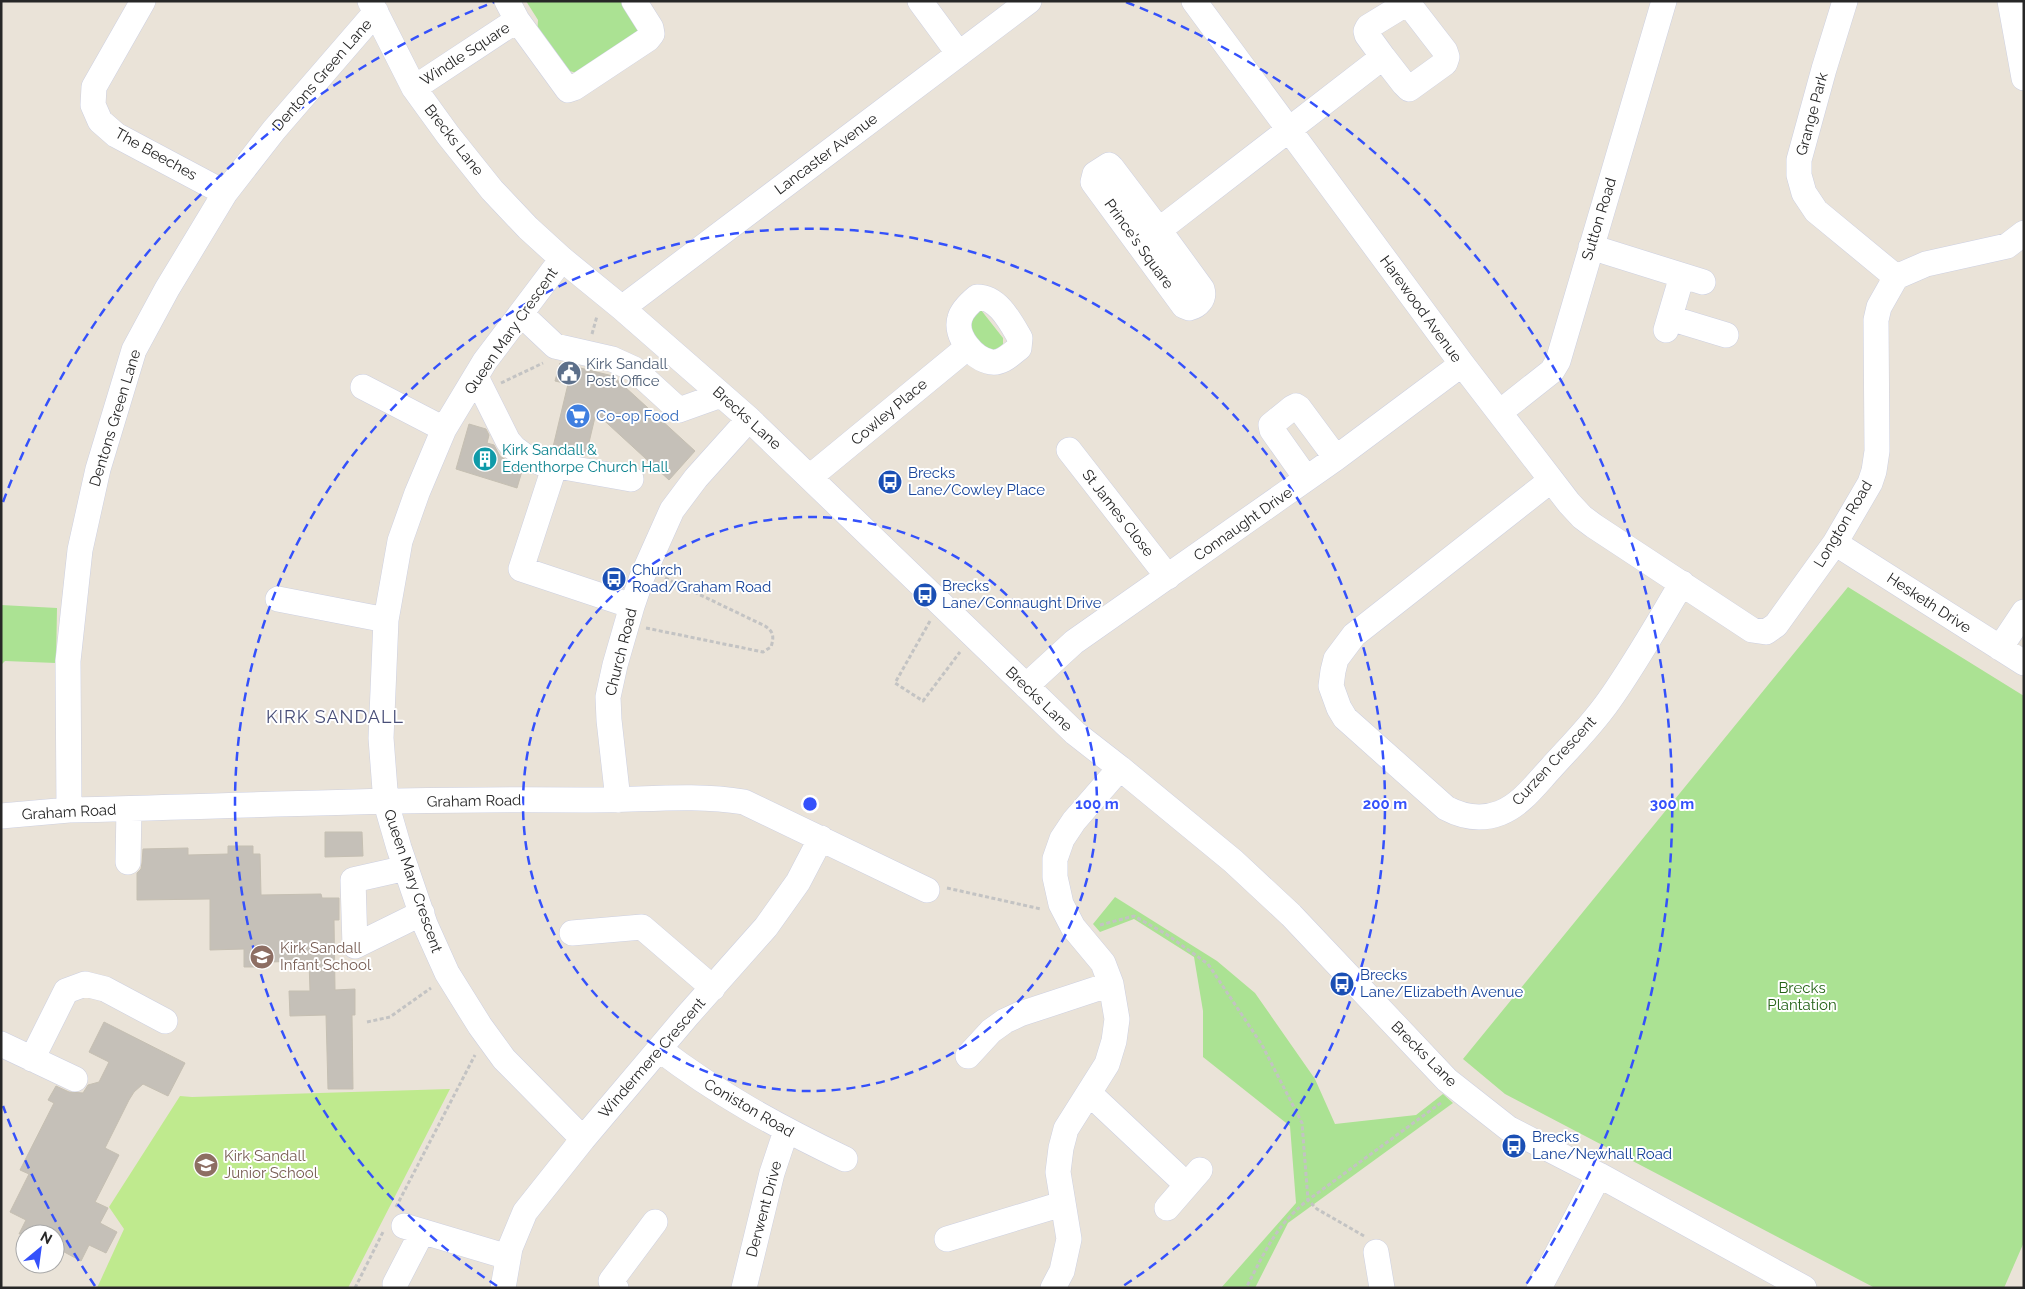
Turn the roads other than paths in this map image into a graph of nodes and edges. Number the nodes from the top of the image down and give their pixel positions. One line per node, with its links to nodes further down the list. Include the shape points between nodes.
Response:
1 (143, 1): 16 (street, The Beeches, via 94,88 93,105 100,121 116,135)
2 (634, 1): 10 (street, Windle Square, via 652,34 568,90)
3 (920, 1): 11 (street)
4 (1029, 1): 11 (street, Lancaster Avenue)
5 (1194, 1): 15 (street, Harewood Avenue)
6 (1664, 1): 19 (street, Sutton Road)
7 (1845, 1): 21 (street, Grange Park, via 1802,151 1799,175 1804,194 1816,211)
8 (2010, 1): 13 (street)
9 (373, 7): 14 (street, Brecks Lane); 16 (street, Dentons Green Lane)
10 (512, 11): 14 (street, Windle Square)
11 (959, 54): 22 (street, Lancaster Avenue)
12 (1383, 57): 15 (street, Prince's Square)
13 (2024, 78)
14 (414, 88): 20 (street, Brecks Lane, via 492,190)
15 (1289, 129): 17 (street, Prince's Square); 26 (street, Harewood Avenue)
16 (225, 192): 54 (street, Dentons Green Lane, via 134,350 98,469 80,550 68,660)
17 (1159, 230): 17 (street, Prince's Square, via 1202,289 1203,299 1193,307 1184,306 1094,182 1095,174 1106,166 1112,168)
18 (2024, 233): 21 (street, via 2007,246 1926,264)
19 (1591, 247): 24 (street, via 1692,279 1668,324); 30 (street, Sutton Road, via 1558,361 1552,371)
20 (562, 259): 22 (street, Brecks Lane); 23 (street, Queen Mary Crescent)
21 (1896, 277): 40 (street, Longton Road, via 1879,307 1876,320 1877,451 1874,471)
22 (613, 300): 29 (street, Brecks Lane)
23 (521, 314): 27 (street, Queen Mary Crescent); 29 (street, via 555,346 612,359 634,369 679,410)
24 (1726, 335)
25 (968, 347): 36 (street, Cowley Place)
26 (1462, 364): 30 (street, Harewood Avenue); 34 (street, Connaught Drive)
27 (479, 384): 32 (street, Queen Mary Crescent); 35 (street, via 514,448 526,457)
28 (363, 387): 32 (street)
29 (721, 395): 31 (street, Brecks Lane)
30 (1500, 412): 39 (street, Harewood Avenue)
31 (749, 419): 36 (street, Brecks Lane); 45 (street, Church Road, via 672,510 645,569)
32 (444, 429): 46 (street, Queen Mary Crescent, via 400,541)
33 (1069, 450): 41 (street, St James Close)
34 (1336, 458): 37 (street, Connaught Drive); 37 (street, via 1299,408 1292,408 1271,425 1272,430)
35 (555, 465): 38 (street); 45 (street, via 521,569)
36 (810, 477): 49 (street, Brecks Lane)
37 (1306, 478): 41 (street, Connaught Drive)
38 (631, 479)
39 (1550, 481): 42 (street, Harewood Avenue, via 1582,518); 42 (street, Curzen Crescent, via 1354,635 1336,659 1331,686 1345,718 1446,808 1457,814 1484,817 1501,813 1530,791 1607,704)
40 (1835, 543): 42 (street, Longton Road, via 1776,625 1766,632 1752,630); 47 (street, Hesketh Drive)
41 (1168, 577): 49 (street, Connaught Drive, via 1074,642)
42 (1682, 583)
43 (278, 599): 46 (street)
44 (2024, 612): 47 (street)
45 (629, 615): 51 (street, Church Road, via 608,697)
46 (386, 620): 52 (street, Queen Mary Crescent, via 382,738)
47 (2000, 648): 48 (street, Hesketh Drive)
48 (2024, 663)
49 (1026, 686): 50 (street, Brecks Lane, via 1075,733)
50 (1120, 768): 62 (street, via 1062,838 1054,877 1061,904 1073,927 1102,963); 74 (street, Brecks Lane, via 1226,854 1290,915 1447,1080 1508,1128)
51 (618, 800): 52 (street, Graham Road); 56 (street, Graham Road, via 716,797 744,802)
52 (386, 802): 53 (street, Graham Road); 58 (street, Queen Mary Crescent)
53 (128, 809): 54 (street, Graham Road); 57 (street)
54 (68, 810): 55 (street, Graham Road)
55 (1, 816)
56 (821, 838): 59 (street, Graham Road); 63 (street, Windermere Crescent, via 798,882 766,927)
57 (128, 862)
58 (406, 868): 60 (street, Queen Mary Crescent); 60 (street, via 354,880 354,946)
59 (927, 890)
60 (422, 913): 72 (street, Queen Mary Crescent, via 447,972 486,1034 504,1059)
61 (572, 933): 63 (street, via 642,928)
62 (1111, 984): 67 (street, via 1005,1021); 70 (street, via 1117,1019 1114,1041 1108,1064)
63 (713, 988): 66 (street, Windermere Crescent)
64 (165, 1021): 68 (street, via 105,988 85,984 66,991)
65 (1, 1044): 68 (street)
66 (659, 1049): 71 (street, Coniston Road, via 716,1090); 72 (street, Windermere Crescent)
67 (968, 1056)
68 (32, 1059): 69 (street)
69 (75, 1079)
70 (1089, 1093): 75 (street, via 1066,1129 1061,1148 1058,1172); 76 (street, via 1194,1177)
71 (786, 1131): 73 (street, Coniston Road); 84 (street, Derwent Drive, via 772,1173)
72 (583, 1139): 80 (street, Windermere Crescent, via 525,1212)
73 (845, 1159)
74 (1600, 1175): 87 (street); 88 (street, Brecks Lane)
75 (1062, 1204): 78 (street); 85 (street, via 1069,1240 1062,1271)
76 (1167, 1208)
77 (655, 1222): 83 (street, via 611,1281)
78 (947, 1239)
79 (1376, 1252): 86 (street)
80 (508, 1257): 81 (street, via 402,1223); 82 (street, Windermere Crescent)
81 (395, 1284)
82 (503, 1288)
83 (616, 1288)
84 (744, 1288)
85 (1053, 1288)
86 (1382, 1288)
87 (1539, 1288)
88 (1804, 1288)

